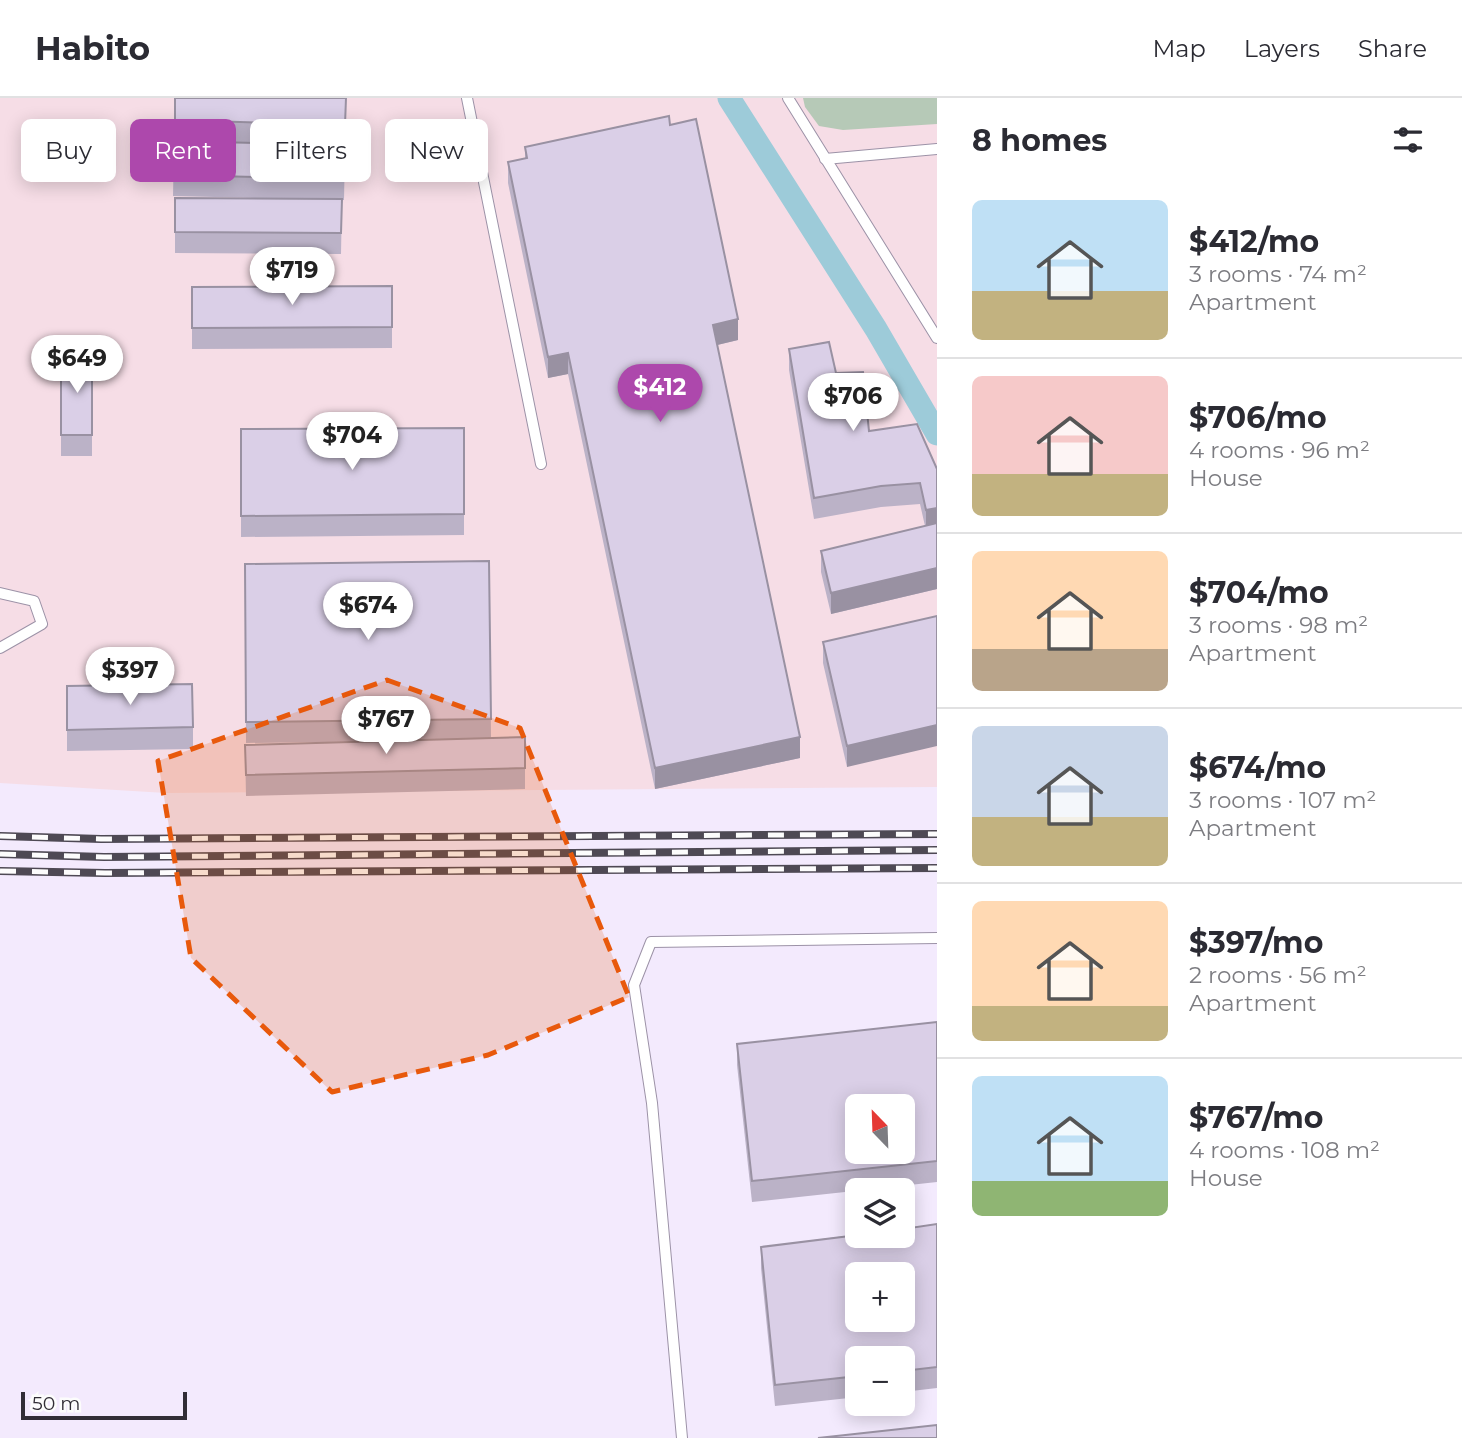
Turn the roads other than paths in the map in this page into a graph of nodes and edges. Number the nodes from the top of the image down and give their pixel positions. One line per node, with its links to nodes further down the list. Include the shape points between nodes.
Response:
1 (467, 98): 6 (lane)
2 (789, 98): 4 (lane)
3 (937, 149): 4 (lane)
4 (825, 159): 5 (lane)
5 (937, 338)
6 (541, 464)
7 (0, 593): 8 (lane, via 34,600 42,624)
8 (0, 648)
9 (937, 938): 10 (lane, via 651,942 634,985 652,1103)
10 (681, 1438)

